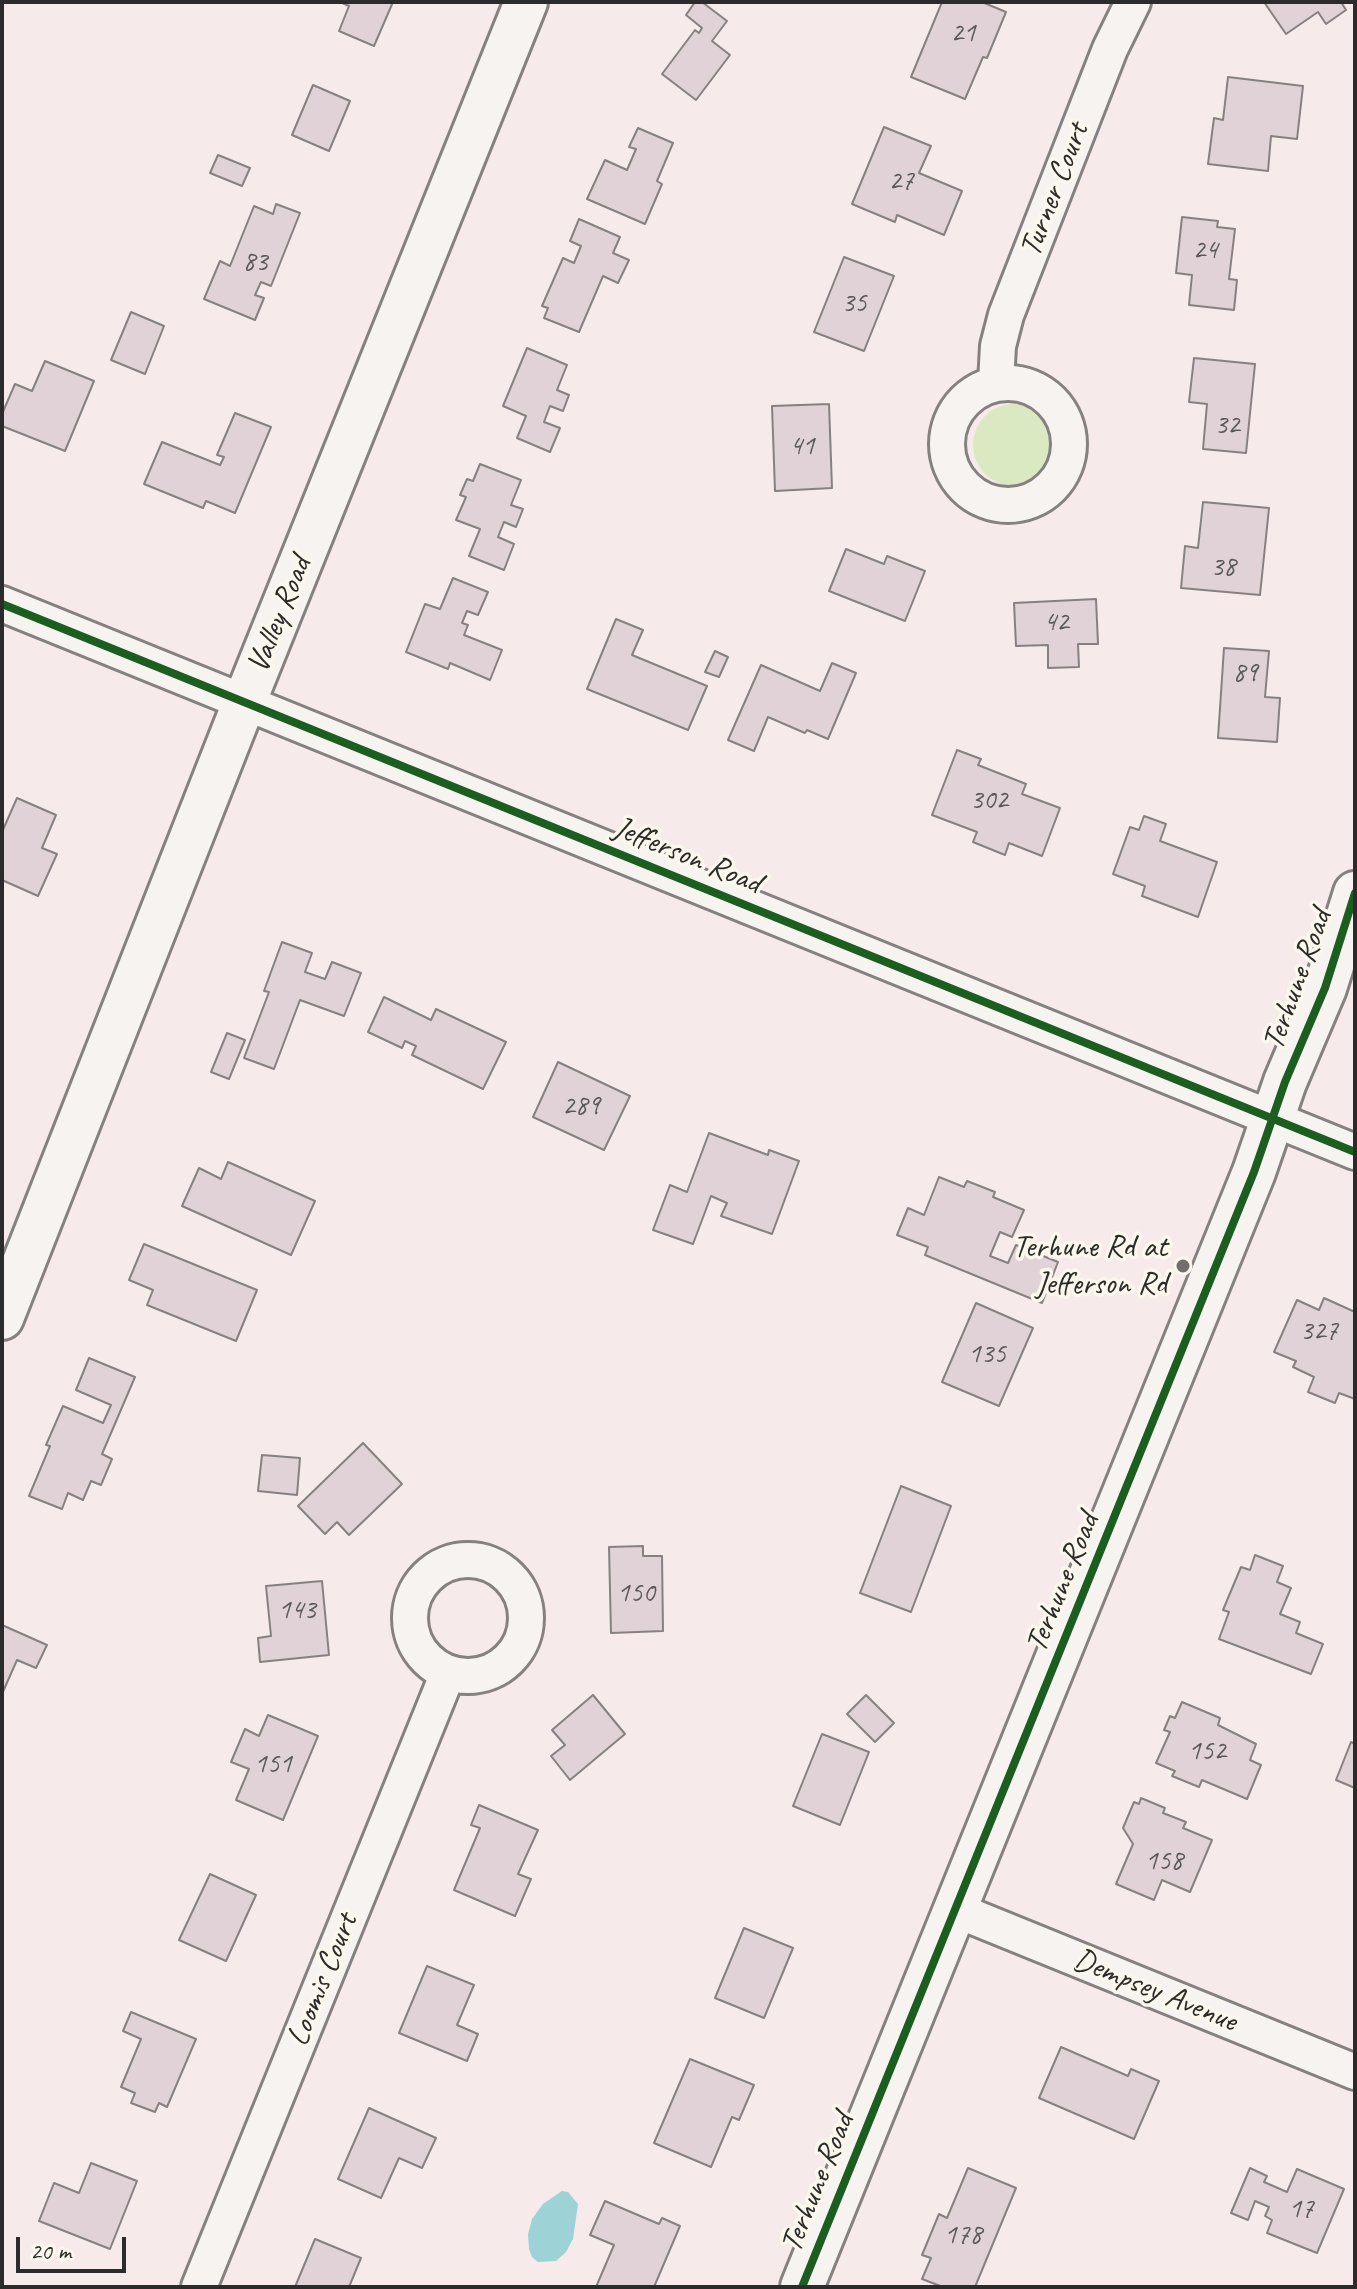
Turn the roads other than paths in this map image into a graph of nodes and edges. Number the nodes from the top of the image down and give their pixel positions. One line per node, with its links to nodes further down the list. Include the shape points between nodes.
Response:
1 (526, 2): 5 (street, Valley Road)
2 (1133, 2): 3 (street, Turner Court, via 1006,315)
3 (996, 383)
4 (2, 604): 5 (street, Jefferson Road)
5 (244, 703): 7 (street, Jefferson Road); 9 (street, Valley Road)
6 (1355, 893): 7 (street, Terhune Road, via 1325,988)
7 (1273, 1119): 8 (street, Jefferson Road); 11 (street, Terhune Road)
8 (1355, 1152)
9 (2, 1318)
10 (448, 1673): 13 (street, Loomis Court)
11 (956, 1910): 12 (street, Dempsey Avenue); 14 (street, Terhune Road)
12 (1355, 2072)
13 (199, 2287)
14 (802, 2287)

